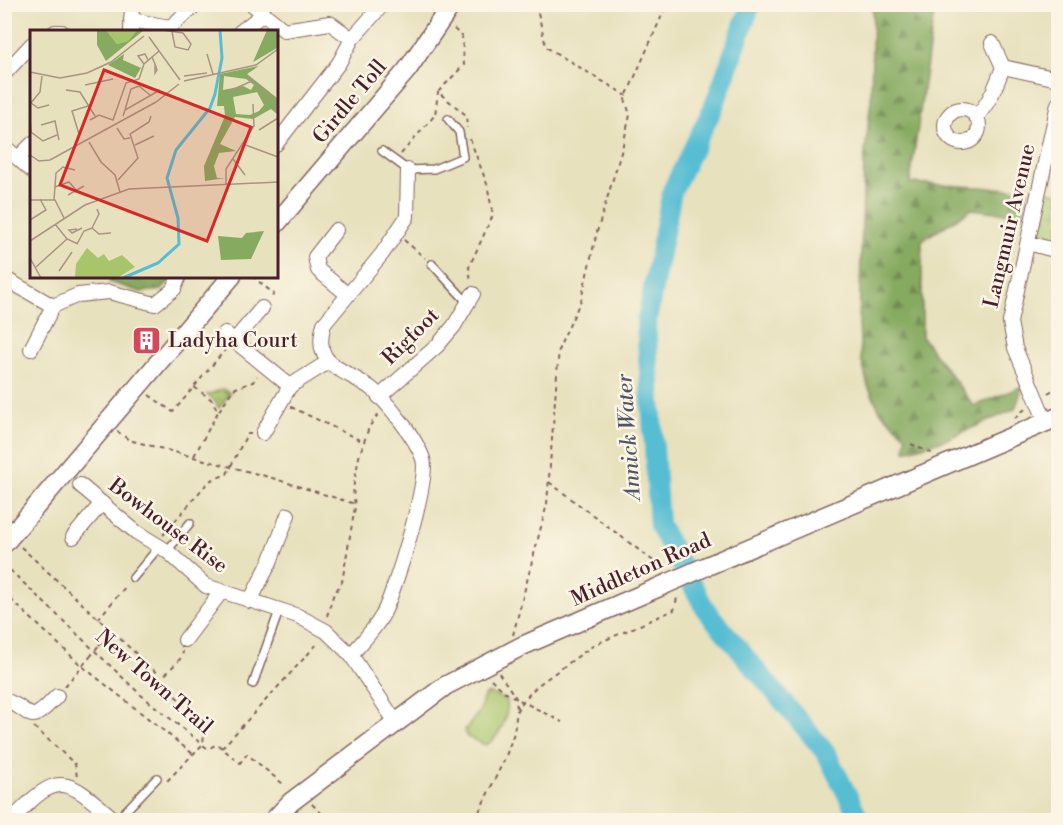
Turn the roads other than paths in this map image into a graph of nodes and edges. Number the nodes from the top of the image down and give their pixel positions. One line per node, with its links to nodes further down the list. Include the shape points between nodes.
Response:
1 (132, 4): 7 (street)
2 (196, 4): 8 (street)
3 (252, 4): 6 (street)
4 (383, 4): 10 (street)
5 (452, 4): 27 (main road, Girdle Toll, via 407,70)
6 (262, 15): 9 (street); 10 (street, via 284,30 330,23)
7 (131, 26): 8 (street)
8 (170, 29)
9 (243, 30)
10 (352, 39): 20 (street, via 339,63)
11 (992, 43): 13 (street)
12 (30, 46): 14 (street)
13 (1003, 67): 15 (street); 17 (street, via 995,90)
14 (4, 74)
15 (1059, 80)
16 (1059, 104): 19 (street, Langmuir Avenue)
17 (975, 117)
18 (448, 119): 26 (lane, via 459,132 463,157 434,169)
19 (1056, 129): 29 (street, Langmuir Avenue)
20 (278, 141)
21 (4, 146): 24 (street)
22 (30, 146): 24 (street)
23 (382, 151): 26 (lane)
24 (18, 158): 25 (street)
25 (30, 169)
26 (408, 170): 35 (street, via 407,217 382,254)
27 (278, 222)
28 (336, 230): 35 (street, via 315,257 318,270)
29 (1028, 243): 30 (street); 43 (street, Langmuir Avenue, via 1010,322 1015,348)
30 (1059, 251)
31 (432, 264): 36 (lane, Rigfoot)
32 (4, 278): 37 (street)
33 (178, 278): 37 (street, via 174,289 155,304 109,292 78,295)
34 (230, 278): 50 (main road, via 61,477)
35 (347, 294): 40 (street, via 324,324 321,348)
36 (470, 298): 42 (street, Rigfoot, via 437,346)
37 (53, 306): 39 (street)
38 (262, 308): 41 (street, via 229,337)
39 (31, 349)
40 (328, 362): 41 (street); 42 (street)
41 (290, 387): 44 (street)
42 (382, 401): 57 (street, via 414,440 425,468 424,484 382,616)
43 (1052, 420): 61 (main road, Middleton Road, bridge, via 518,648 445,686)
44 (263, 433)
45 (80, 485): 46 (street, Bowhouse Rise)
46 (102, 503): 49 (street); 51 (street, Bowhouse Rise)
47 (288, 515): 54 (street)
48 (190, 523): 51 (lane)
49 (73, 537)
50 (11, 544)
51 (163, 549): 52 (lane); 53 (street, Bowhouse Rise, via 206,586)
52 (133, 578)
53 (221, 591): 54 (street, Bowhouse Rise); 56 (street)
54 (250, 601): 55 (street, Bowhouse Rise)
55 (279, 611): 57 (street, Bowhouse Rise, via 323,630); 58 (lane)
56 (185, 640)
57 (351, 655): 61 (street, Bowhouse Rise)
58 (253, 684)
59 (57, 696): 60 (street, via 41,713 27,715)
60 (4, 700)
61 (397, 724): 65 (main road, Middleton Road, via 291,802)
62 (157, 778): 64 (lane)
63 (12, 820): 64 (street, via 39,792 52,785 65,785 79,790)
64 (116, 820)
65 (274, 820)

